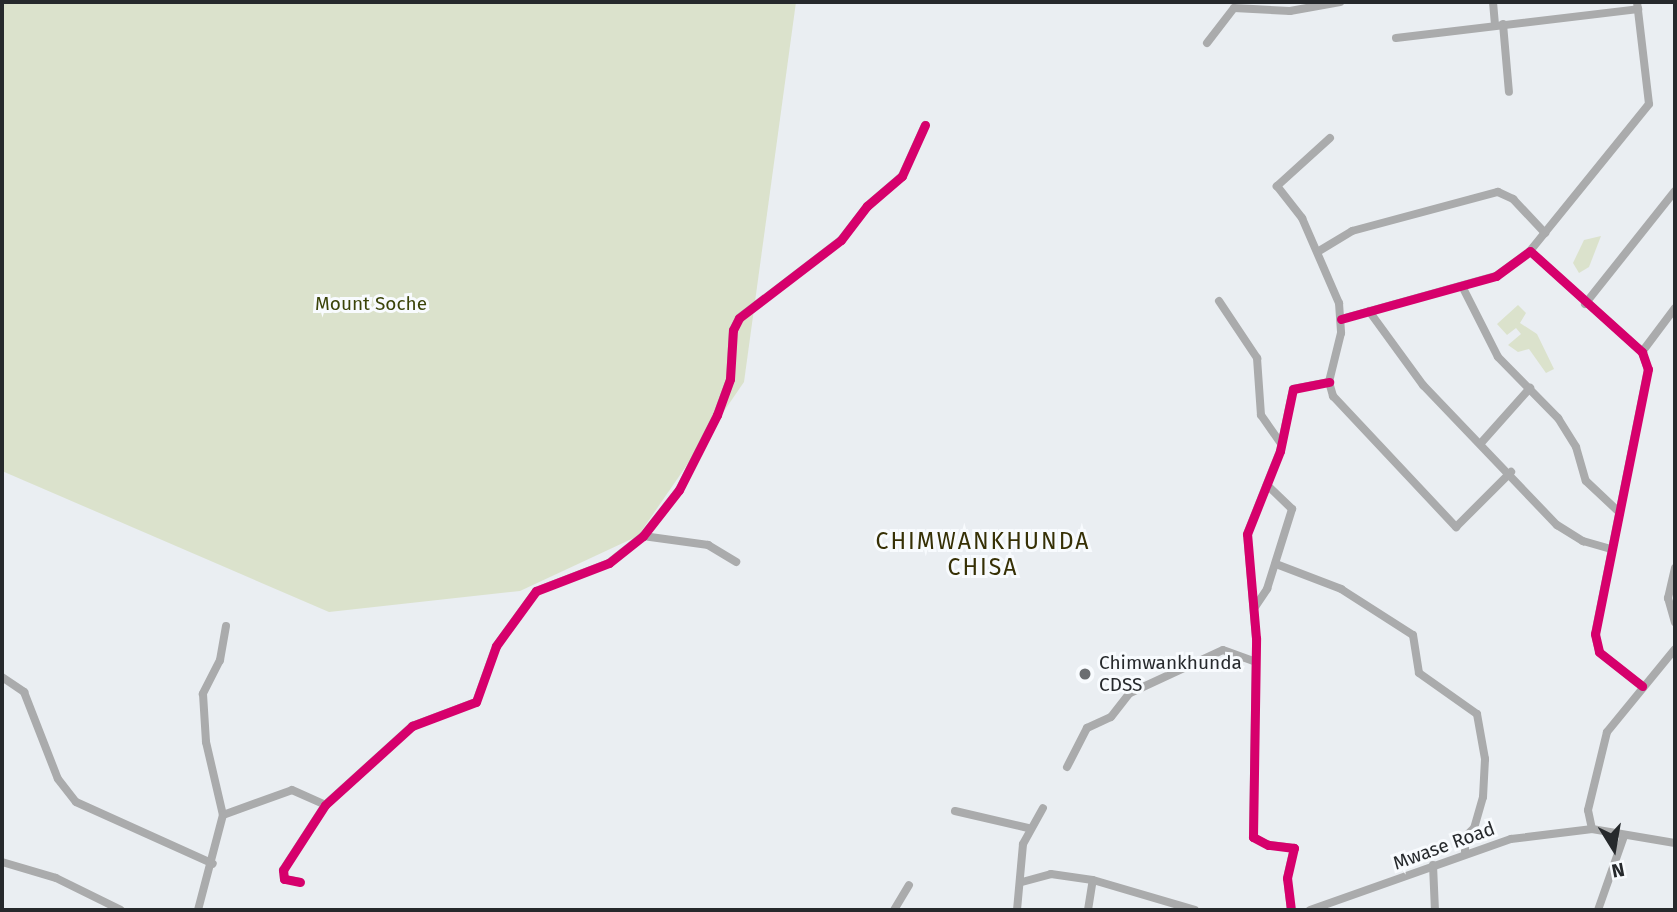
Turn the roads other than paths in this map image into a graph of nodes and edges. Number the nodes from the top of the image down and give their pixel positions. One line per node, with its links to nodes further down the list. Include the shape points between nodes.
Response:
1 (1340, 2): 6 (street, via 1290,11 1234,9)
2 (1493, 2): 4 (street)
3 (1638, 6): 4 (street); 11 (street, via 1649,104)
4 (1499, 24): 5 (street); 7 (street)
5 (1396, 38)
6 (1208, 43)
7 (1509, 92)
8 (925, 125): 28 (street, via 902,177 867,206 835,247 739,318 733,330 730,379 717,415 683,483)
9 (1330, 138): 12 (street, via 1277,186)
10 (1675, 191): 16 (street)
11 (1545, 233): 12 (street, via 1513,199 1498,192 1352,232); 13 (street)
12 (1319, 251): 19 (street)
13 (1530, 251): 14 (street, via 1496,276); 16 (street)
14 (1463, 288): 18 (street); 22 (street, via 1498,357)
15 (1219, 302): 24 (street, via 1257,358 1261,415)
16 (1585, 304): 20 (street)
17 (1675, 308): 20 (street)
18 (1369, 311): 19 (street); 23 (street, via 1423,385)
19 (1342, 319): 21 (street)
20 (1642, 352): 27 (street, via 1648,369)
21 (1329, 382): 24 (street, via 1295,386); 25 (street, via 1335,400 1456,527)
22 (1530, 388): 23 (street); 27 (street, via 1570,435 1592,490)
23 (1481, 443): 25 (street)
24 (1281, 444): 26 (street)
25 (1511, 472): 29 (street, via 1557,525 1583,541)
26 (1267, 485): 31 (street, via 1292,509); 33 (street, via 1247,534 1247,572)
27 (1619, 512): 29 (street)
28 (643, 536): 30 (street, via 708,545); 41 (street, via 609,563 537,591 496,646 476,702 412,726)
29 (1611, 549): 39 (street, via 1596,643)
30 (736, 562)
31 (1276, 564): 33 (street); 49 (street, via 1341,589 1413,635 1419,673 1477,714 1485,759 1483,797 1474,828 1465,837)
32 (1675, 568): 34 (street, via 1668,598)
33 (1255, 607): 37 (street)
34 (1675, 622)
35 (226, 626): 44 (street, via 220,660 203,694 206,742)
36 (1675, 649): 39 (street)
37 (1254, 661): 40 (street, via 1223,650 1130,693 1111,717 1087,728); 63 (street, via 1253,836 1268,845 1294,848 1287,878)
38 (2, 677): 51 (street, via 23,692 58,779 76,802)
39 (1642, 686): 46 (street, via 1603,743 1588,810)
40 (1067, 767)
41 (325, 805): 44 (street, via 292,790); 54 (street, via 283,870 284,879)
42 (1043, 808): 45 (street)
43 (955, 811): 45 (street)
44 (223, 815): 51 (street)
45 (1028, 828): 55 (street, via 1020,855)
46 (1592, 829): 47 (street, Mwase Road); 49 (street, Mwase Road, via 1502,841)
47 (1624, 836): 48 (street, Mwase Road); 66 (street)
48 (1675, 843)
49 (1465, 852): 52 (street, Mwase Road)
50 (2, 862): 57 (street, via 56,878)
51 (213, 864): 58 (street)
52 (1433, 865): 64 (street, Mwase Road); 65 (street)
53 (1093, 880): 55 (street, via 1051,874); 61 (street); 62 (street)
54 (300, 882)
55 (1022, 882): 60 (street)
56 (909, 885): 59 (street)
57 (121, 910)
58 (198, 910)
59 (894, 910)
60 (1017, 910)
61 (1088, 910)
62 (1195, 910)
63 (1291, 910)
64 (1310, 910)
65 (1435, 910)
66 (1598, 910)

